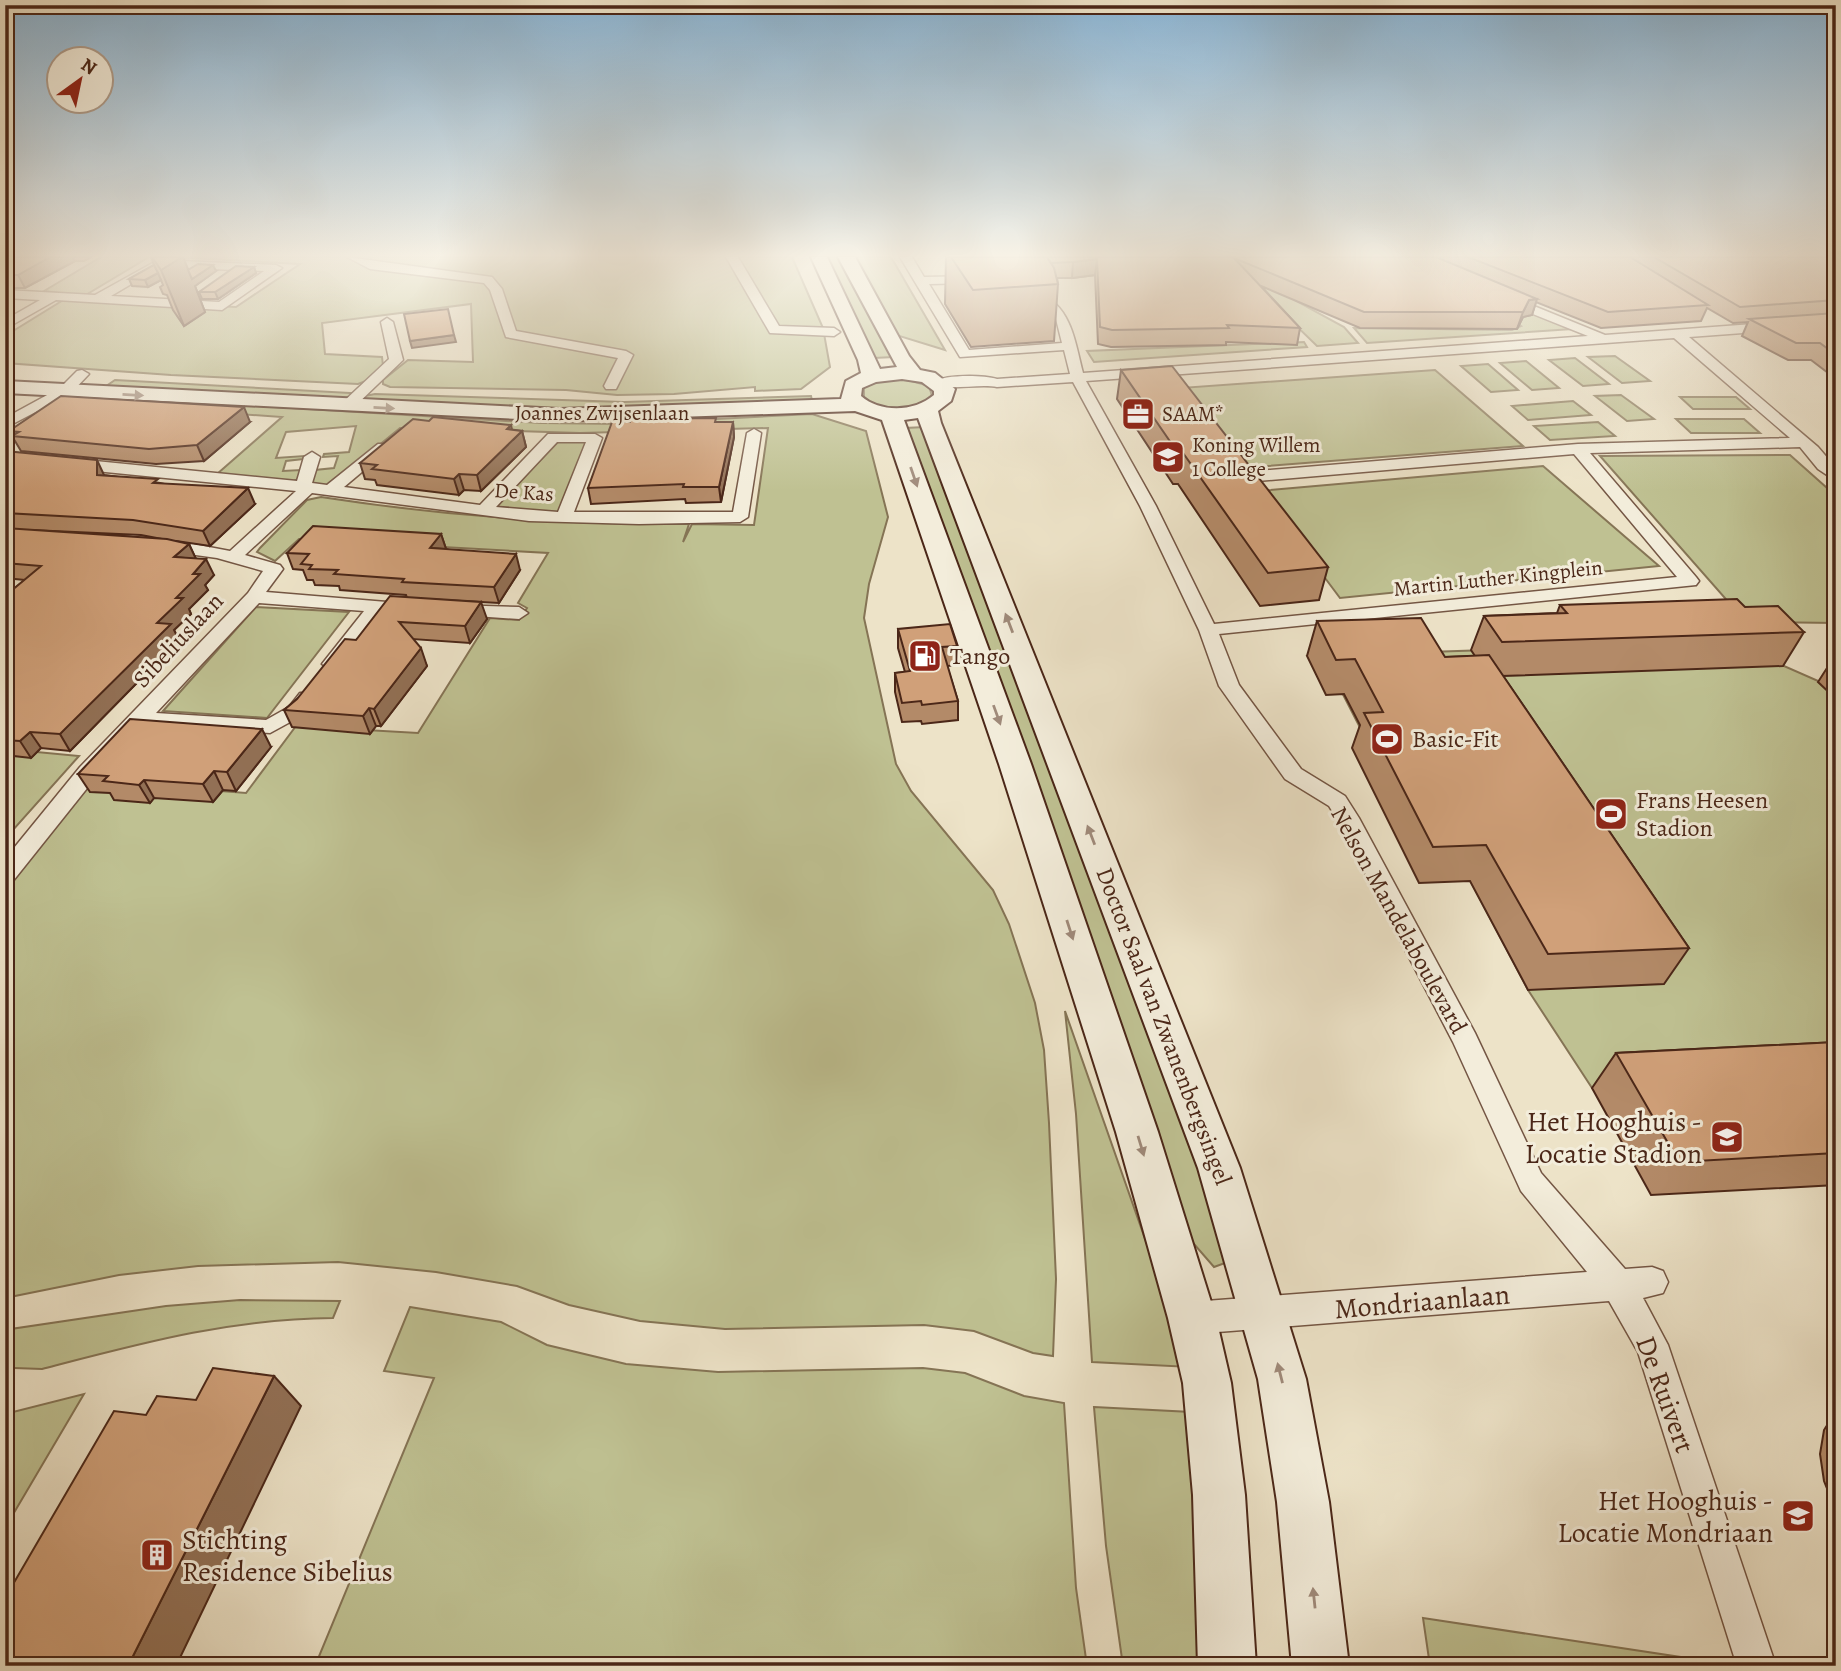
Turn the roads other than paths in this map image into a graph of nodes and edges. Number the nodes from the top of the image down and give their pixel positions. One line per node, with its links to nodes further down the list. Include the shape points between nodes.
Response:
1 (390, 335): 21 (street, via 396,360)
2 (516, 335): 18 (street, via 626,355)
3 (856, 335): 15 (main road)
4 (888, 335): 13 (main road)
5 (953, 335): 11 (street, via 965,354)
6 (1067, 335): 11 (street, Nelson Mandelaboulevard)
7 (1595, 335): 10 (street)
8 (1664, 335): 10 (street, Joannes Zwijsenlaan)
9 (1679, 335): 27 (street)
10 (1605, 339): 16 (street, Joannes Zwijsenlaan)
11 (1070, 346): 16 (street, Nelson Mandelaboulevard)
12 (5, 369): 14 (main road, Joannes Zwijsenlaan)
13 (912, 373): 15 (main road); 22 (main road)
14 (82, 374): 20 (street); 21 (main road, Joannes Zwijsenlaan)
15 (872, 376): 22 (main road, via 858,381)
16 (1077, 376): 17 (street, Joannes Zwijsenlaan); 46 (street, Nelson Mandelaboulevard, via 1148,506)
17 (997, 383): 22 (street, Joannes Zwijsenlaan)
18 (611, 386)
19 (5, 387): 20 (main road, Joannes Zwijsenlaan)
20 (56, 390): 23 (main road, Joannes Zwijsenlaan, one-way to 23); 24 (street)
21 (362, 391): 22 (main road, Joannes Zwijsenlaan, via 542,398); 23 (street)
22 (902, 399): 23 (main road, Joannes Zwijsenlaan, one-way to 22, via 560,415); 50 (main road, Doctor Saal van Zwanenbergsingel, one-way to 22, via 1219,1168 930,423); 51 (main road, one-way to 51, via 897,426 1137,1132)
23 (346, 406)
24 (8, 421)
25 (754, 433): 37 (street)
26 (394, 438): 34 (street)
27 (1801, 442): 28 (street); 31 (street)
28 (1578, 449): 32 (street); 40 (street)
29 (5, 457): 33 (street, De Kas)
30 (312, 457): 33 (street)
31 (1836, 476)
32 (1247, 477)
33 (305, 488): 34 (street, De Kas); 39 (street)
34 (330, 491): 35 (street, De Kas)
35 (482, 512): 36 (street, De Kas); 36 (street, via 553,437 595,438)
36 (564, 517): 37 (street, De Kas)
37 (740, 517)
38 (142, 544): 39 (street)
39 (234, 556): 41 (street, Sibeliuslaan, via 274,569)
40 (1690, 581): 46 (street, Martin Luther Kingplein)
41 (254, 597): 42 (street, Sibeliuslaan); 47 (street, Sibeliuslaan)
42 (377, 607): 43 (street, Sibeliuslaan); 47 (street, Sibeliuslaan, via 296,711 270,727)
43 (402, 608)
44 (428, 609): 45 (street)
45 (519, 613)
46 (1208, 630): 49 (street, Nelson Mandelaboulevard, via 1229,686 1293,774 1337,801 1348,818 1466,1041 1531,1182)
47 (140, 718): 48 (street, Sibeliuslaan, via 88,772)
48 (5, 874)
49 (1635, 1283): 50 (street, Mondriaanlaan); 54 (street, De Ruivert)
50 (1264, 1313): 51 (street, Mondriaanlaan); 53 (main road, Doctor Saal van Zwanenbergsingel, one-way to 50, via 1303,1503 1282,1379)
51 (1192, 1318): 52 (main road, via 1207,1383 1218,1482)
52 (1227, 1666)
53 (1321, 1666)
54 (1757, 1666)

